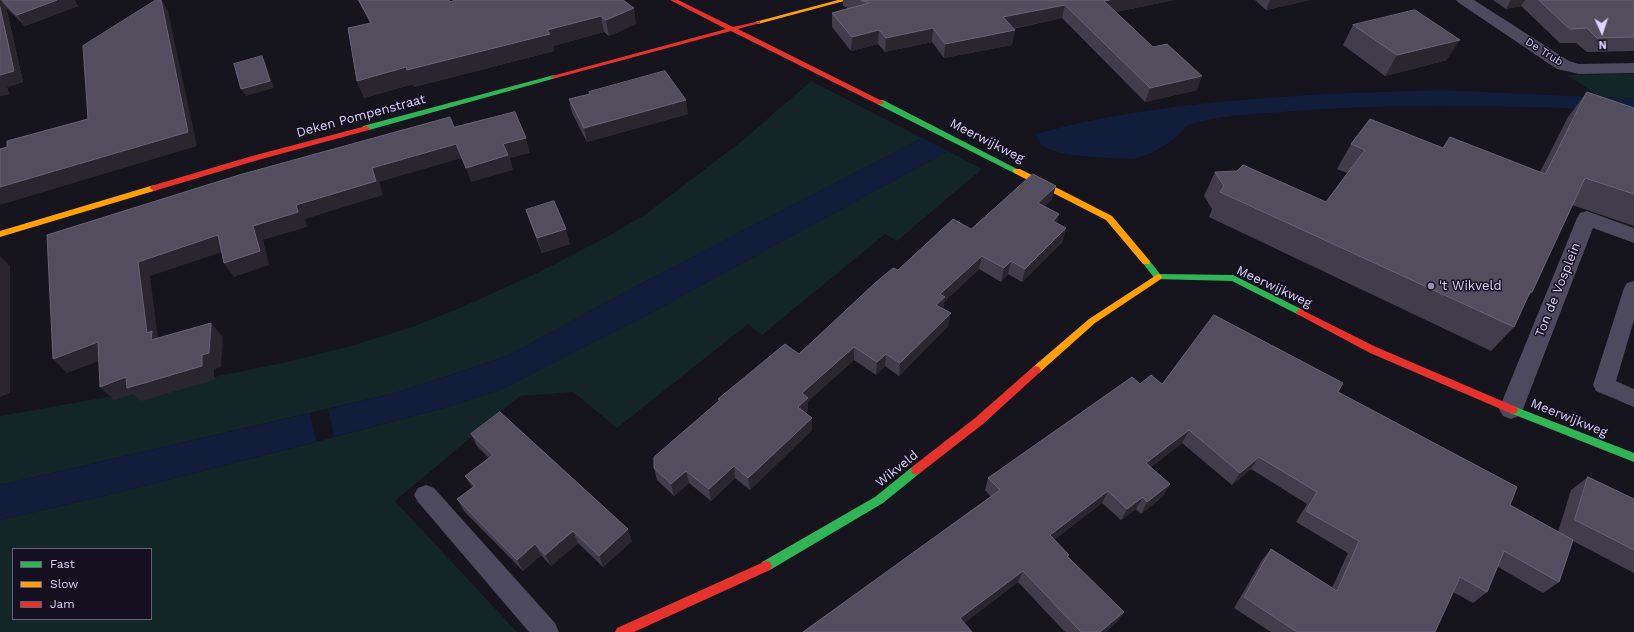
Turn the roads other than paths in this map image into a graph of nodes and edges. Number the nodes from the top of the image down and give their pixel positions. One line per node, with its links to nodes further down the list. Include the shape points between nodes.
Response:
1 (673, 0): 4 (street, Meerwijkweg)
2 (845, 0): 4 (street, Deken Pompenstraat)
3 (1464, 0): 5 (street, De Trub, via 1563,65 1579,69)
4 (731, 29): 6 (street, Deken Pompenstraat, via 255,158); 8 (street, Meerwijkweg, via 1109,218)
5 (1634, 68)
6 (0, 234)
7 (1634, 236): 11 (street, Ton de Vosplein, via 1587,218)
8 (1158, 277): 11 (street, Meerwijkweg, via 1233,278 1373,350); 15 (street, Wikveld, via 1092,321 979,421 879,500 764,567)
9 (1634, 288): 10 (lane, via 1604,385)
10 (1634, 398)
11 (1511, 409): 12 (street, Meerwijkweg)
12 (1634, 458)
13 (426, 494): 14 (lane)
14 (546, 632)
15 (620, 632)

